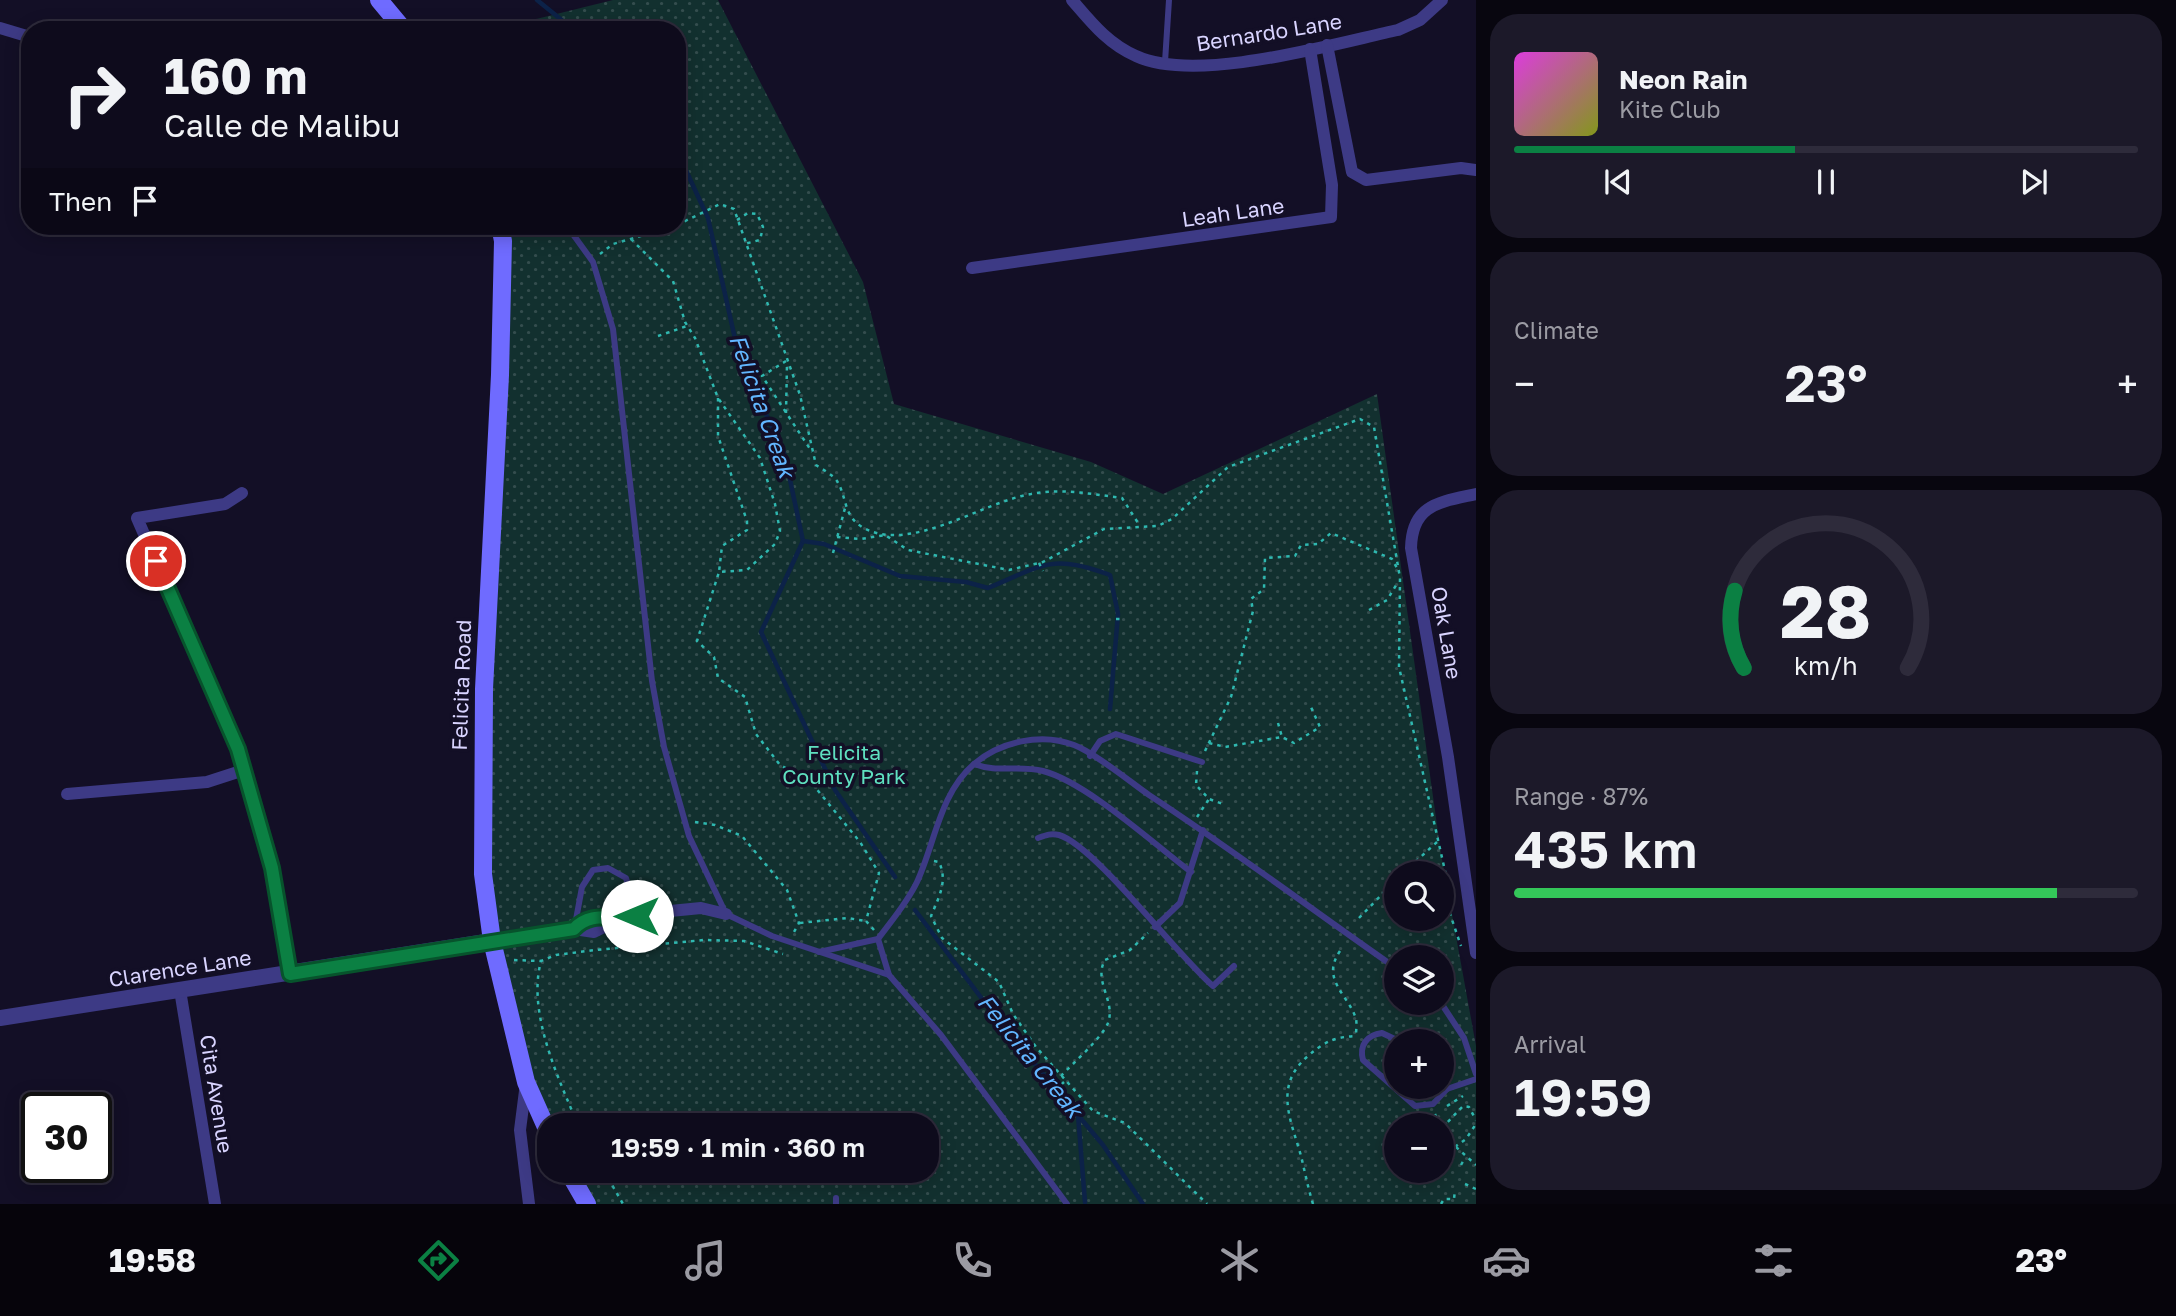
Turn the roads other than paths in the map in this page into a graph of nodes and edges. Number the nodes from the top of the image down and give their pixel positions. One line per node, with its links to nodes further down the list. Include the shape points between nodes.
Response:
1 (379, 0): 5 (main road)
2 (1072, 0): 10 (street, Bernardo Lane, via 1104,37 1137,57)
3 (1169, 0): 10 (lane)
4 (1442, 0): 8 (street, Bernardo Lane, via 1420,20 1398,30)
5 (396, 21)
6 (0, 28): 7 (street)
7 (21, 34)
8 (1327, 45): 9 (street, Bernardo Lane); 11 (street, via 1352,172 1366,180)
9 (1310, 49): 10 (street, Bernardo Lane, via 1228,64); 14 (street, Leah Lane, via 1332,185 1331,217)
10 (1165, 62)
11 (1476, 170)
12 (502, 235): 30 (main road, Felicita Road, via 482,820)
13 (574, 235): 25 (lane, via 592,260 620,372 652,681 664,747 686,826)
14 (972, 268)
15 (242, 494): 20 (street, via 225,503 137,517)
16 (1476, 494): 31 (street, Oak Lane, via 1424,509 1412,530 1411,548 1448,757)
17 (1090, 755): 18 (lane, via 1100,741 1116,734); 19 (lane, via 1075,745 1024,741 993,750); 22 (lane)
18 (1200, 762)
19 (974, 764): 24 (lane, via 989,770 1030,769 1060,777); 29 (lane, via 952,792 908,896)
20 (244, 770): 21 (street, via 207,782); 35 (street, via 272,868)
21 (67, 794)
22 (1203, 830): 24 (lane); 33 (lane)
23 (1038, 838): 27 (lane, via 1060,835 1077,846)
24 (1191, 872): 27 (lane, via 1180,903)
25 (726, 914): 26 (street, Clarence Lane, via 701,908); 32 (lane)
26 (637, 916): 28 (street, Clarence Lane, via 594,932); 28 (lane, via 626,878 608,869 593,870 582,887)
27 (1155, 927): 34 (lane, via 1213,986)
28 (574, 929): 30 (street, Clarence Lane)
29 (879, 937): 32 (lane); 36 (lane)
30 (492, 941): 35 (street, Clarence Lane); 43 (main road, Felicita Road)
31 (1475, 951)
32 (819, 952): 36 (lane)
33 (1384, 960)
34 (1234, 967)
35 (290, 974): 37 (street, Clarence Lane)
36 (889, 975): 52 (lane, via 941,1035)
37 (180, 990): 39 (street, Clarence Lane); 49 (street, Cita Avenue)
38 (1449, 1015): 41 (lane, via 1464,1038)
39 (0, 1018)
40 (1384, 1033): 42 (lane, via 1366,1040 1362,1047 1363,1060)
41 (1476, 1077): 44 (lane)
42 (1384, 1080)
43 (526, 1082): 47 (main road, Felicita Road); 50 (street, via 520,1130)
44 (1454, 1083)
45 (1405, 1099): 46 (lane, via 1428,1107)
46 (1434, 1099)
47 (540, 1113)
48 (575, 1183): 51 (main road)
49 (215, 1204)
50 (529, 1204)
51 (587, 1204)
52 (1067, 1204)

